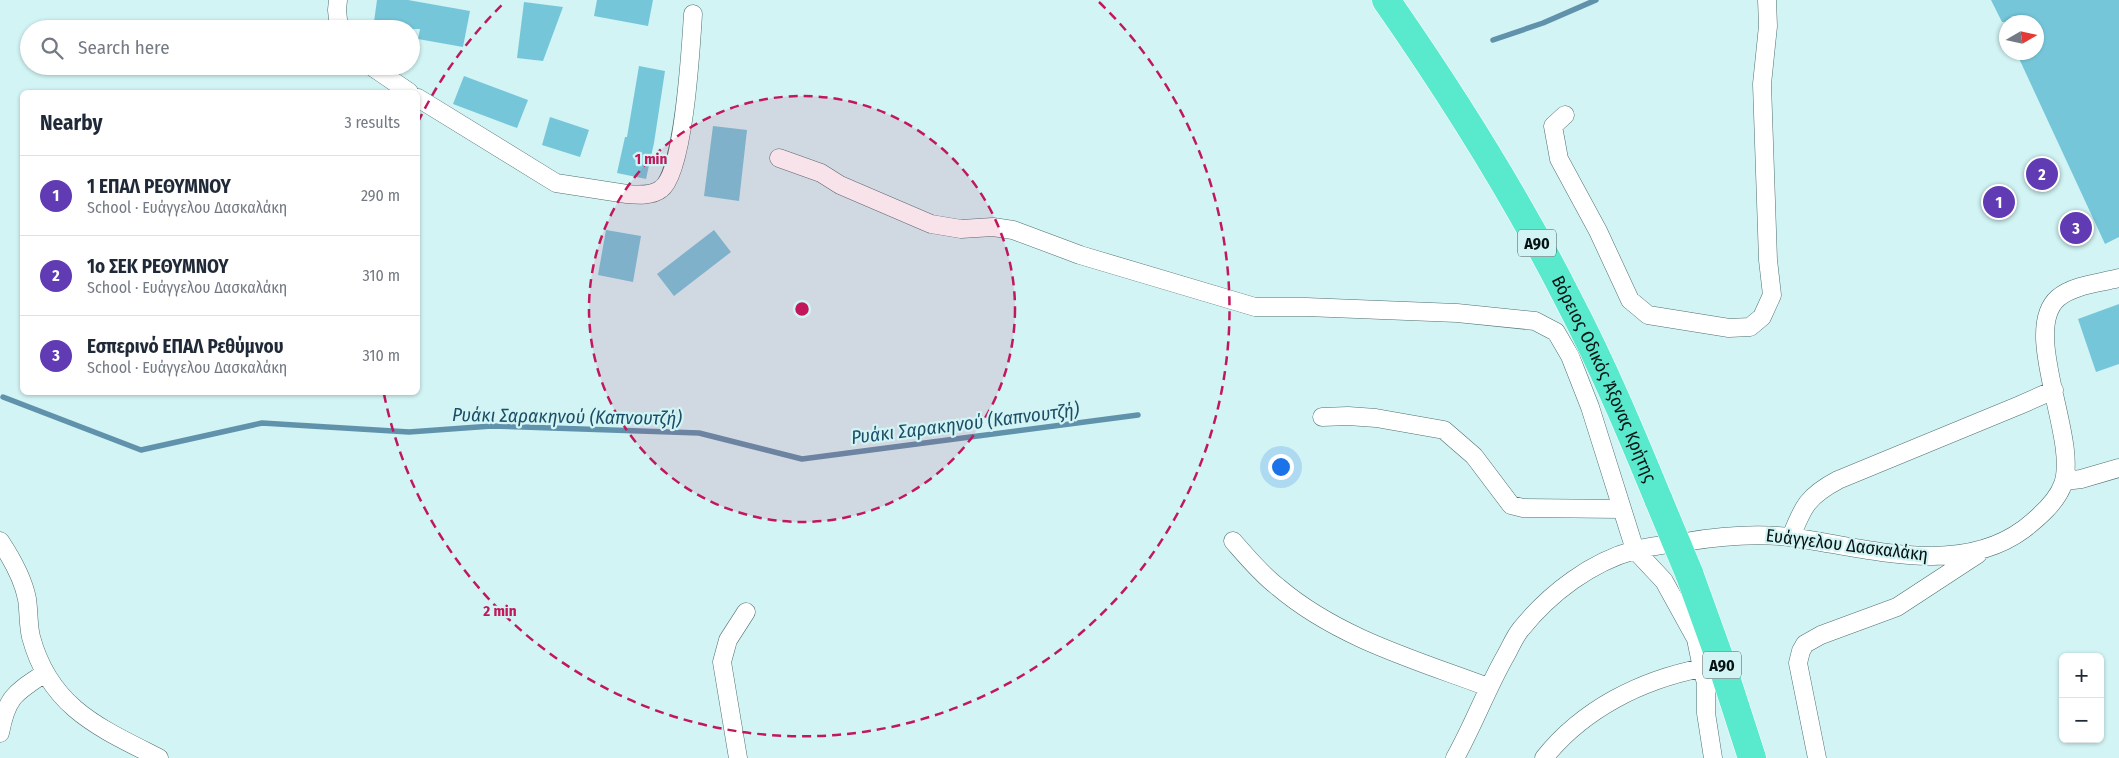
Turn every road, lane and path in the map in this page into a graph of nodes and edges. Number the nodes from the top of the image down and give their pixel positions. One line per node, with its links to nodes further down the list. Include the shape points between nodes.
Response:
1 (338, 0): 5 (street)
2 (1386, 0): 32 (highway, Βόρειος Οδικός Άξονας Κρήτης / Α90, bridge, via 1502,178 1612,387 1689,573)
3 (1767, 0): 9 (street, via 1768,26 1762,84 1772,295 1762,317 1750,327 1729,328 1648,315 1630,300 1559,159 1553,126)
4 (692, 14): 8 (street, via 690,67 681,137 668,180 661,189 651,193 627,194 556,183)
5 (338, 20)
6 (385, 75): 7 (street)
7 (406, 90)
8 (420, 99)
9 (1565, 115)
10 (779, 158): 16 (street, via 821,173 931,224 961,229 993,227 1013,230 1080,254 1255,307 1457,313 1535,321 1556,332 1570,356 1590,407)
11 (2119, 278): 12 (street, via 2075,289 2056,299 2050,309 2046,343)
12 (2054, 390): 15 (street, via 2064,447); 17 (street, via 1818,491 1802,510)
13 (1322, 417): 16 (street, via 1376,418 1444,430 1474,456 1511,505 1517,507)
14 (2119, 468): 15 (street)
15 (2065, 481): 20 (street, Ευάγγελου Δασκαλάκη, via 2053,501 2023,529)
16 (1621, 509): 21 (street)
17 (1791, 537): 20 (street, Ευάγγελου Δασκαλάκη, via 1925,556 1953,556); 21 (street, Ευάγγελου Δασκαλάκη, via 1730,535)
18 (0, 541): 24 (street, via 19,573 27,598 31,636)
19 (1233, 541): 25 (street, via 1278,588 1327,620 1365,641)
20 (1988, 546): 33 (street, via 1897,607 1805,644 1798,663)
21 (1635, 550): 23 (street, via 1664,581 1696,639); 25 (street, Ευάγγελου Δασκαλάκη, via 1592,568 1550,597 1520,630)
22 (746, 612): 28 (street, via 728,640 722,662)
23 (1702, 668): 30 (street, via 1676,674 1618,696 1574,726); 31 (street)
24 (45, 673): 26 (street, via 15,693 4,714); 27 (street, via 60,695 82,716)
25 (1488, 687): 29 (street, Ευάγγελου Δασκαλάκη)
26 (0, 733)
27 (159, 758)
28 (738, 758)
29 (1455, 758)
30 (1544, 758)
31 (1713, 758)
32 (1752, 758)
33 (1817, 758)

